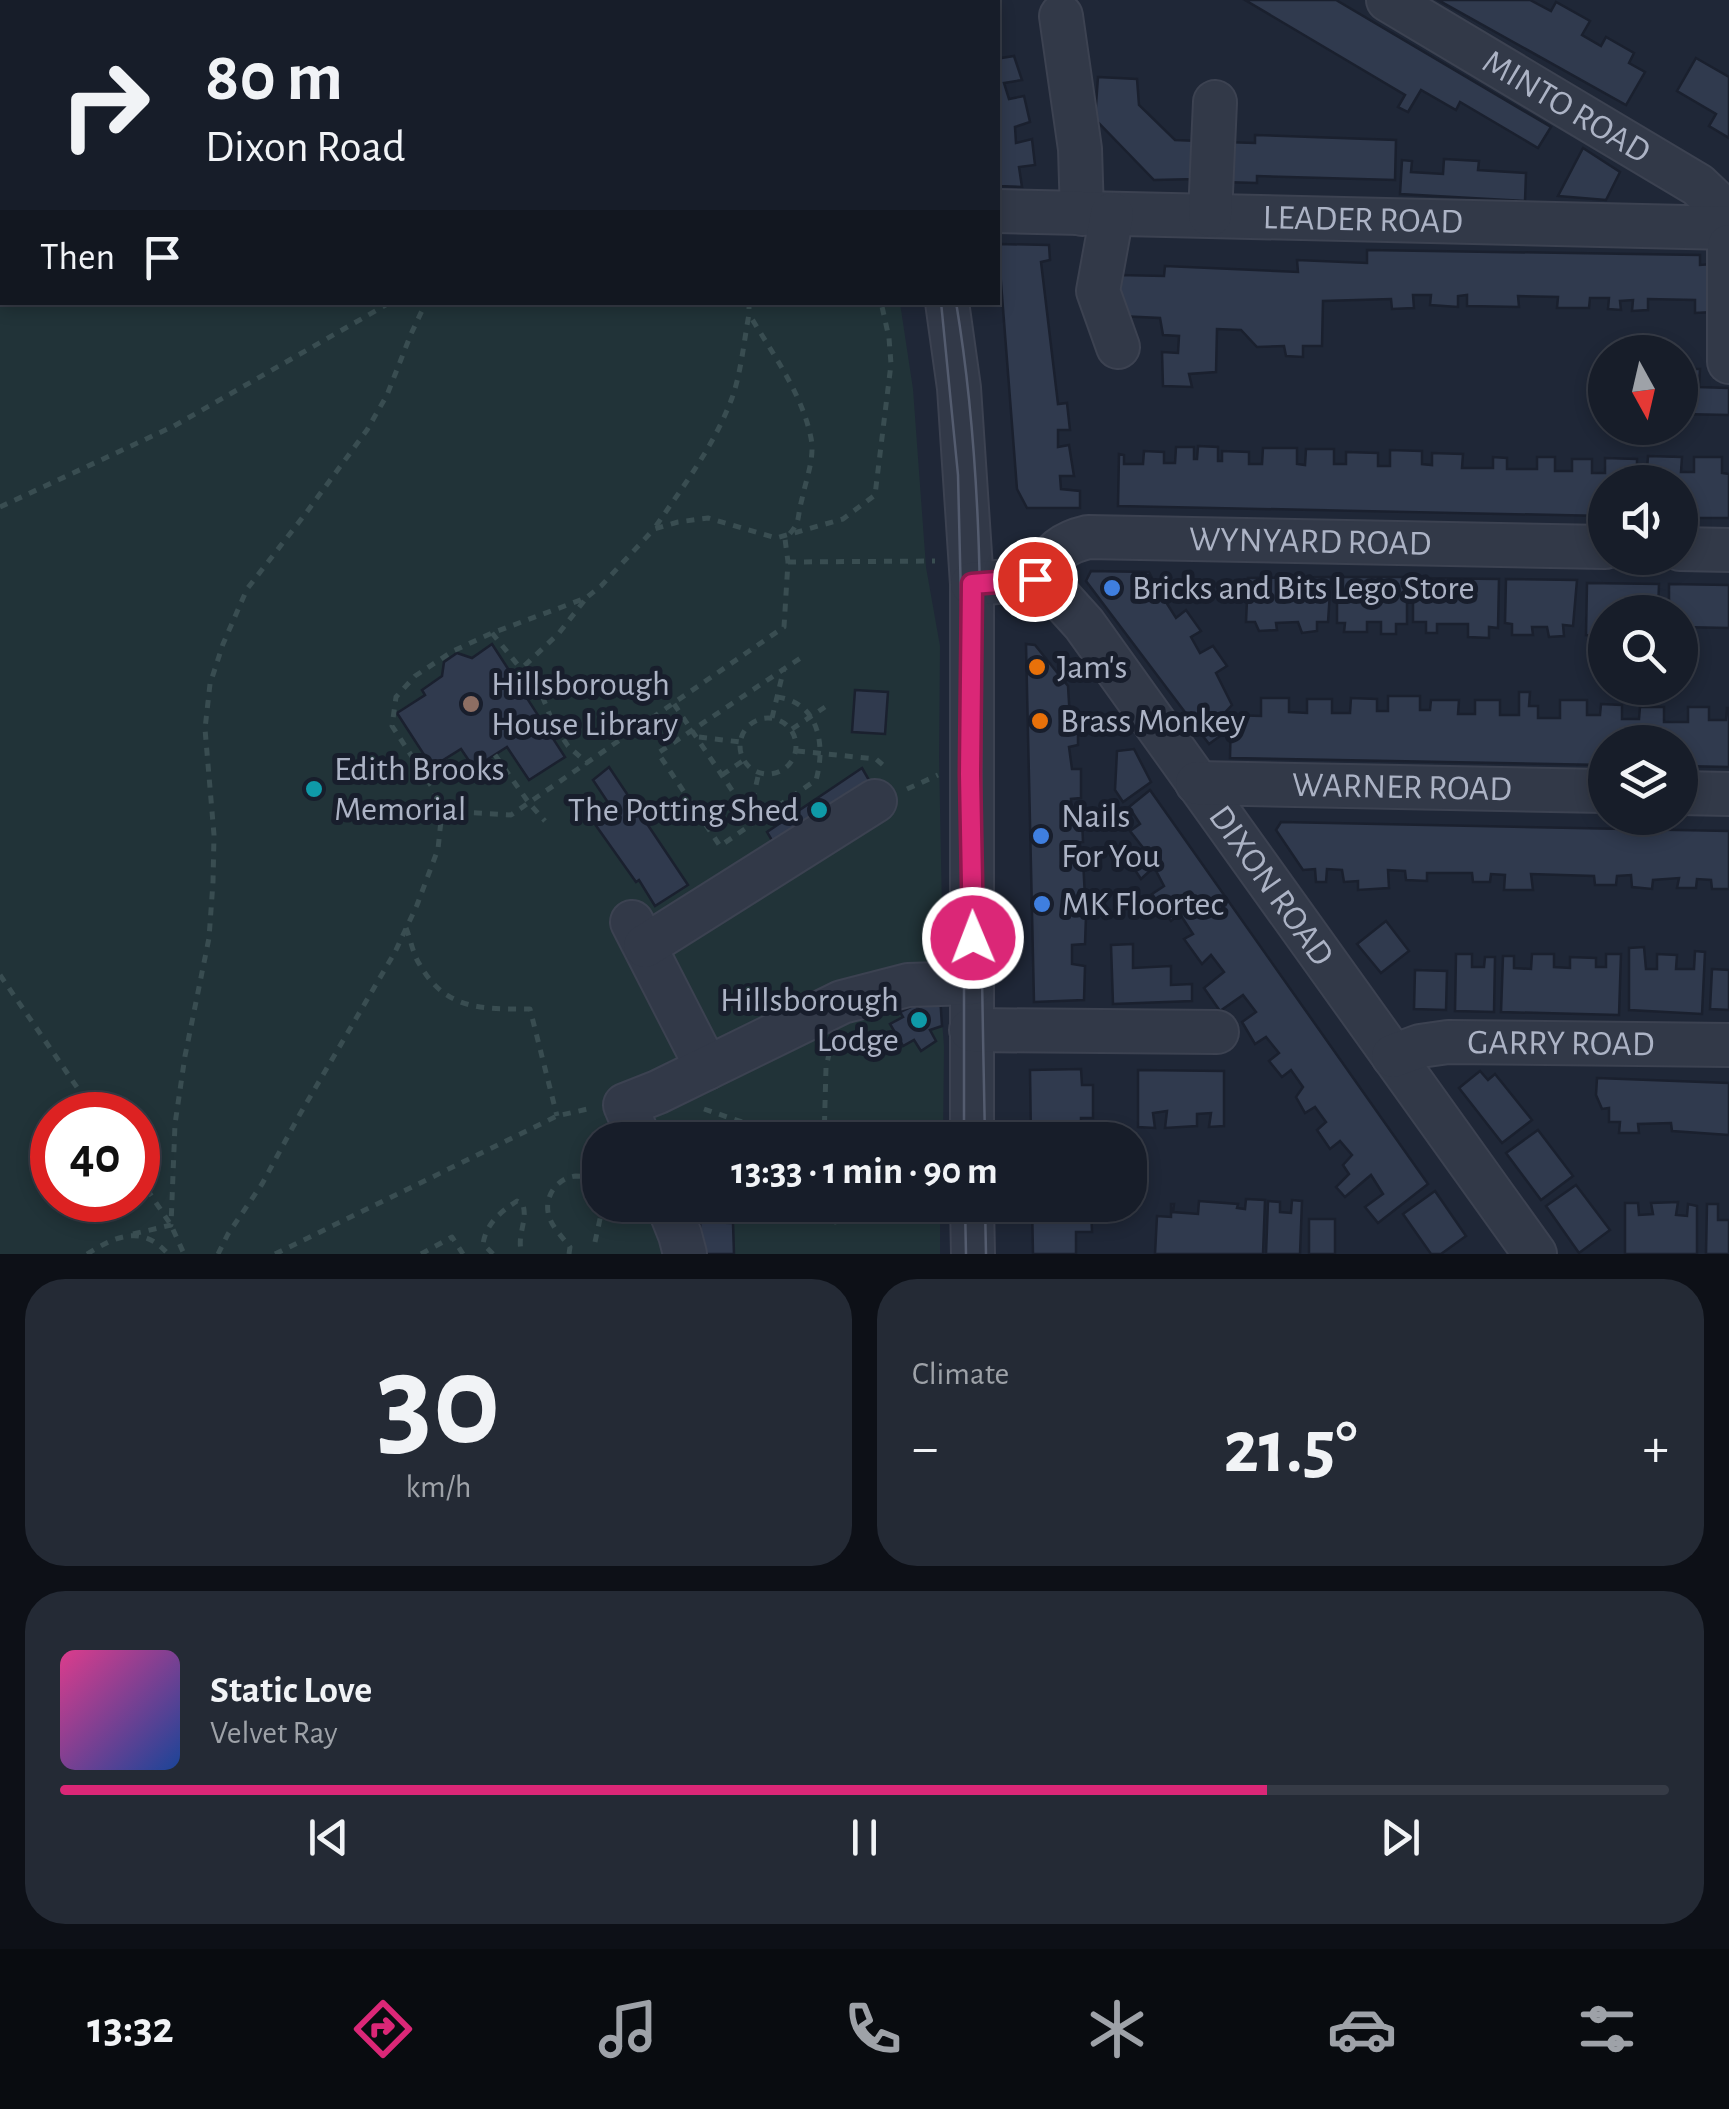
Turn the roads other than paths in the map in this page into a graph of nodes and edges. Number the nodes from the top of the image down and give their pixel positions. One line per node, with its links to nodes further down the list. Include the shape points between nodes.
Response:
1 (1388, 0): 7 (street, MINTO ROAD, via 1698,185)
2 (1061, 16): 5 (street, via 1080,149)
3 (1215, 102): 6 (street)
4 (1000, 211): 5 (street, LEADER ROAD)
5 (1097, 214): 6 (street, LEADER ROAD); 10 (street, via 1110,237 1098,291)
6 (1210, 215): 7 (street, LEADER ROAD)
7 (1729, 228)
8 (1729, 246): 11 (street)
9 (947, 305): 15 (street)
10 (1118, 347)
11 (1729, 362)
12 (1588, 547): 16 (street, WYNYARD ROAD, via 1088,537 1068,542)
13 (1698, 549): 14 (street)
14 (1729, 550)
15 (971, 573): 16 (street); 22 (street)
16 (1035, 579): 17 (street, DIXON ROAD, via 1084,624)
17 (1197, 784): 18 (street, WARNER ROAD); 26 (street, DIXON ROAD)
18 (1588, 791)
19 (1698, 793): 20 (street)
20 (1729, 794)
21 (874, 801): 27 (street, via 638,933)
22 (972, 982): 23 (street); 27 (street, via 908,985 842,1002)
23 (972, 1030): 24 (street); 29 (street)
24 (1216, 1032)
25 (1729, 1045): 26 (street, GARRY ROAD, via 1448,1042)
26 (1393, 1056): 34 (street, DIXON ROAD)
27 (708, 1068): 28 (street)
28 (641, 1112)
29 (972, 1122)
30 (675, 1222): 32 (street)
31 (972, 1222): 33 (street)
32 (686, 1254)
33 (973, 1254)
34 (1535, 1254)

